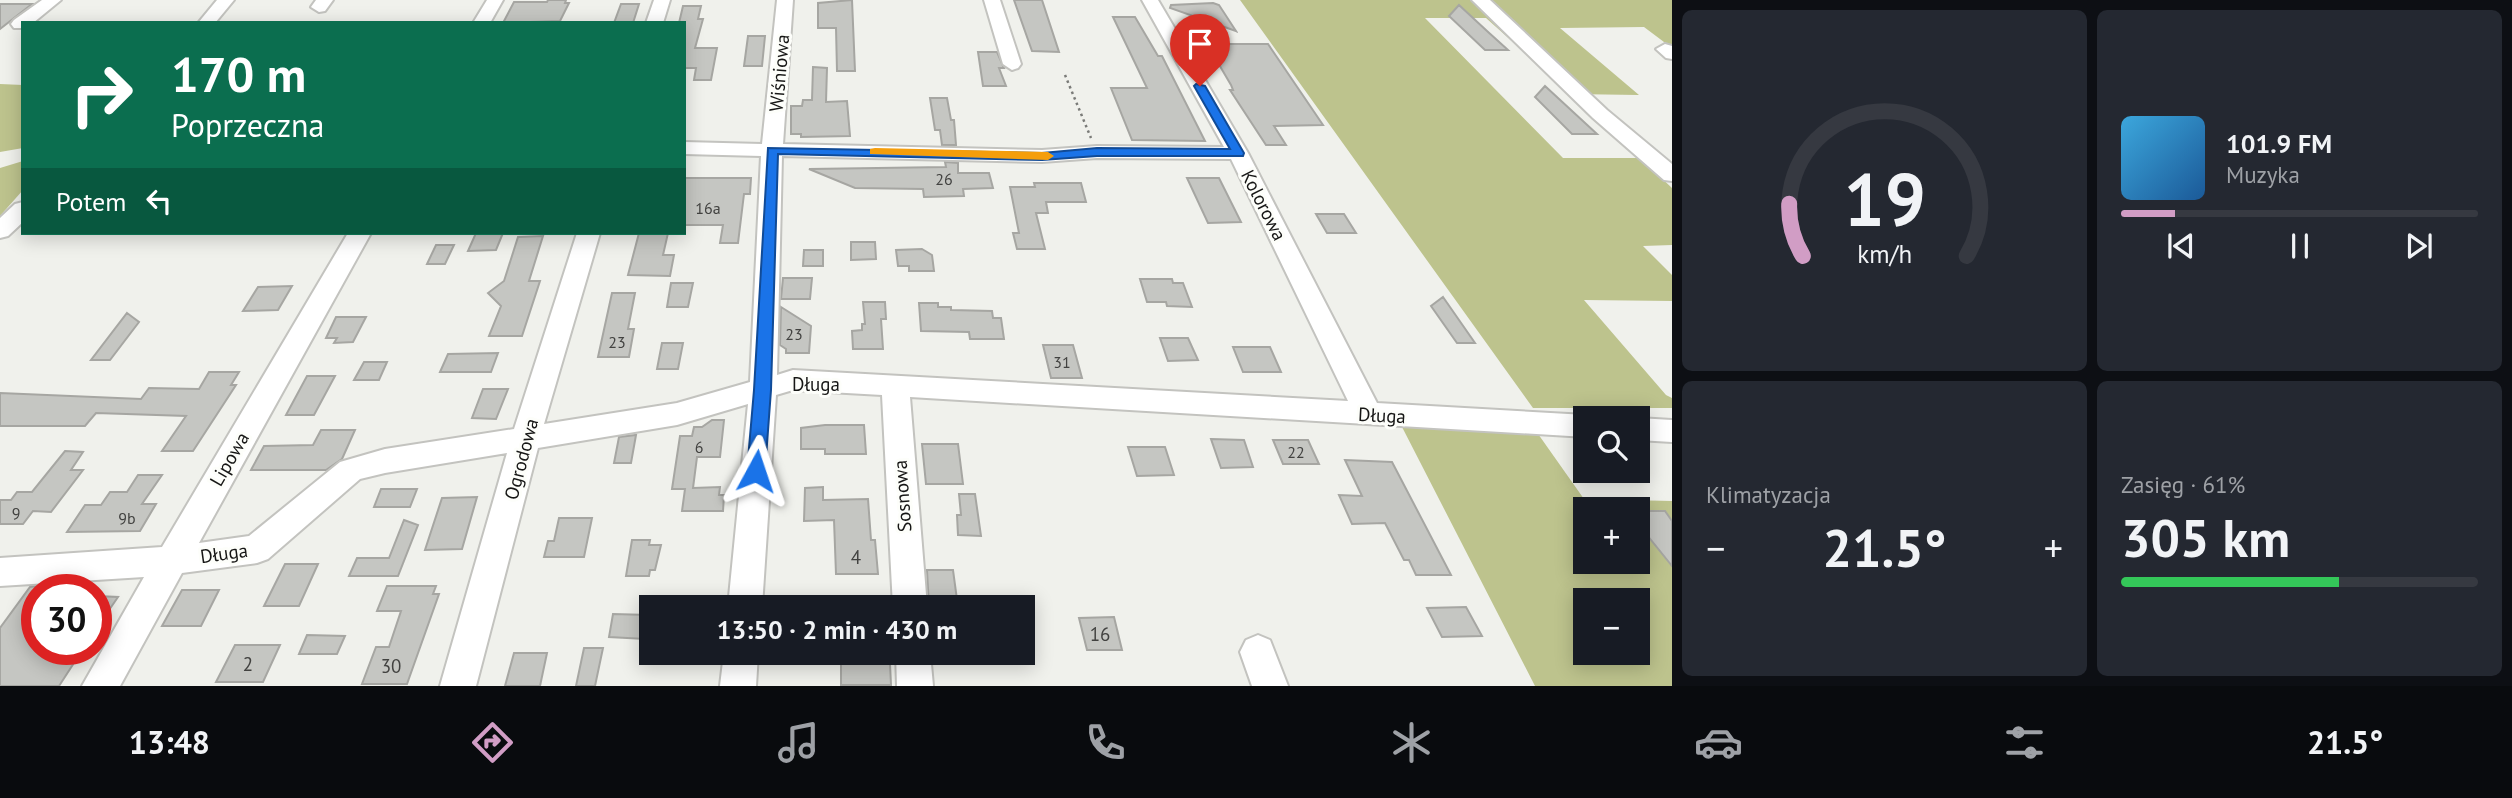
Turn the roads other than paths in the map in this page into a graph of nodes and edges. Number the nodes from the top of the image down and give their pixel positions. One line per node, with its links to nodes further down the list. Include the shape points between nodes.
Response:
1 (53, 0): 9 (street)
2 (226, 0): 10 (street)
3 (495, 0): 11 (street)
4 (662, 0): 12 (street)
5 (785, 0): 15 (street, Wiśniowa)
6 (992, 0): 13 (street)
7 (1150, 0): 16 (street, Kolorowa)
8 (1480, 0): 17 (street)
9 (24, 21)
10 (208, 21)
11 (482, 21)
12 (655, 21)
13 (1012, 64)
14 (686, 148): 15 (street)
15 (772, 150): 16 (street, via 1042,156); 23 (street, Wiśniowa)
16 (1238, 153): 24 (street, Kolorowa)
17 (1672, 175)
18 (21, 211): 19 (street)
19 (0, 231)
20 (358, 235): 29 (street, Lipowa)
21 (586, 235): 28 (street, Ogrodowa)
22 (894, 386): 23 (street, Długa, via 793,380); 24 (street, Długa); 32 (street, Sosnowa)
23 (763, 390): 28 (street, Długa, via 677,414); 31 (street, Wiśniowa)
24 (1369, 415): 25 (street, Długa)
25 (1573, 425)
26 (1650, 430): 27 (street)
27 (1672, 431)
28 (528, 437): 29 (street, Długa, via 351,470 257,549); 37 (street, Ogrodowa)
29 (170, 561): 30 (street, Długa); 36 (street, Lipowa)
30 (0, 572)
31 (746, 595)
32 (909, 595)
33 (1258, 652): 40 (street)
34 (740, 665): 38 (street)
35 (914, 665): 39 (street)
36 (100, 686)
37 (458, 686)
38 (738, 686)
39 (915, 686)
40 (1270, 686)

